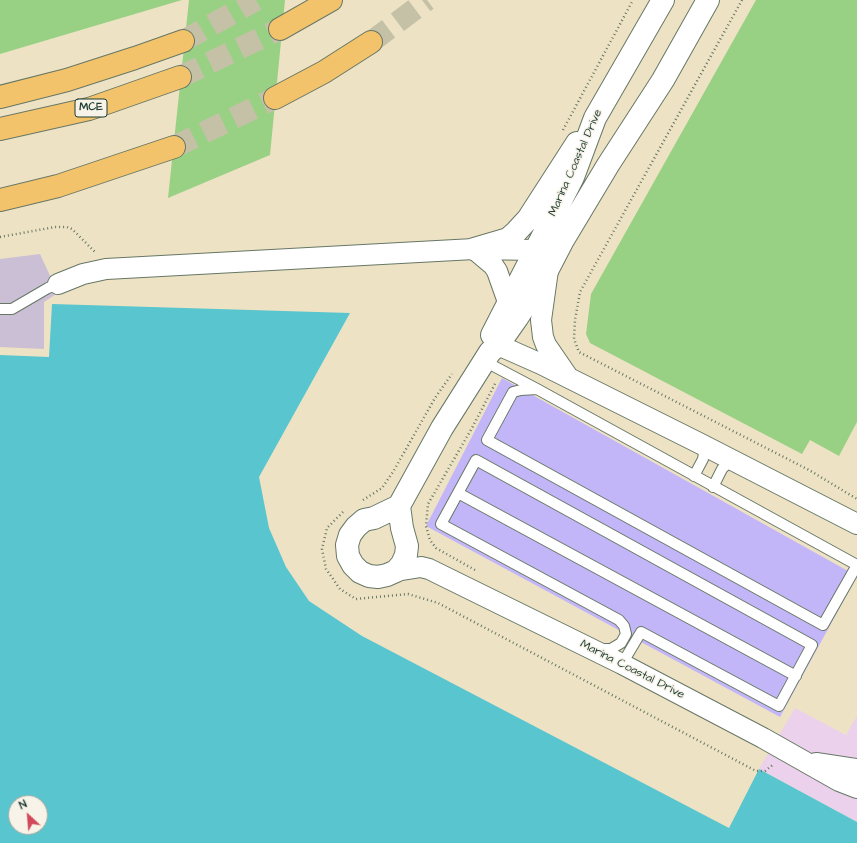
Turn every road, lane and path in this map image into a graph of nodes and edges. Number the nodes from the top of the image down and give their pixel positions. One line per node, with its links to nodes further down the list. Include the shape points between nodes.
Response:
1 (331, 0): 6 (highway)
2 (633, 0): 14 (path)
3 (663, 0): 12 (street, Marina Coastal Drive)
4 (708, 0): 18 (street, Marina Coastal Drive, via 663,80)
5 (742, 0): 35 (path, via 580,292 574,338 579,352 809,470)
6 (280, 29)
7 (183, 41): 10 (highway, via 67,80)
8 (371, 42): 11 (highway, via 324,72)
9 (180, 77): 13 (highway, MCE, via 89,109)
10 (0, 97)
11 (275, 98)
12 (595, 118): 19 (street, via 560,167 528,219 516,232 508,239); 20 (street, Marina Coastal Drive, via 573,177)
13 (0, 129)
14 (560, 136)
15 (174, 147): 16 (highway, via 58,186)
16 (0, 200)
17 (0, 237): 21 (path, via 66,227 72,229 101,259)
18 (563, 240): 20 (street); 22 (street, Marina Coastal Drive)
19 (474, 249): 20 (street); 21 (street); 24 (street, via 497,271)
20 (536, 250): 24 (street, Marina Coastal Drive)
21 (106, 269): 23 (street, via 83,274)
22 (548, 269): 26 (street, Marina Coastal Drive); 28 (street, Marina Coastal Drive, via 542,320 544,337 546,345)
23 (58, 284): 25 (lane, via 12,309)
24 (508, 302): 26 (street, Marina Coastal Drive, via 491,338)
25 (0, 309)
26 (491, 353): 28 (street, Marina Coastal Drive, via 541,364); 29 (lane); 37 (street, Marina Coastal Drive, via 442,428)
27 (456, 368): 36 (path, via 435,398 382,488)
28 (569, 378): 30 (street, Marina Coastal Drive)
29 (537, 389): 32 (lane); 33 (lane, via 513,392 486,440 823,625 857,565)
30 (701, 444): 31 (street, Marina Coastal Drive); 32 (lane, via 703,459)
31 (734, 460): 33 (lane, via 722,469); 39 (street, Marina Coastal Drive)
32 (694, 476): 33 (lane)
33 (714, 487)
34 (458, 492): 43 (lane, via 441,524 619,620 624,626 626,634 621,643 610,649); 45 (lane); 45 (lane, via 476,460 812,645)
35 (857, 499)
36 (357, 504)
37 (399, 506): 40 (street, Marina Coastal Drive); 41 (street, Marina Coastal Drive, via 364,520 350,535 347,545 348,556 360,572 378,577)
38 (346, 510): 46 (path, via 327,528 322,549 326,569 340,589 356,599 408,594 438,603 756,771 765,771)
39 (857, 524)
40 (405, 537): 41 (street, Marina Coastal Drive, via 406,555); 42 (street, Marina Coastal Drive, via 420,557)
41 (396, 571): 42 (street, Marina Coastal Drive, via 421,567)
42 (462, 586): 43 (street, Marina Coastal Drive)
43 (590, 649): 44 (street, Marina Coastal Drive)
44 (622, 664): 45 (lane, via 641,632 779,706); 46 (street, Marina Coastal Drive)
45 (796, 676)
46 (800, 757): 47 (street); 48 (street, Marina Coastal Drive); 49 (street, Marina Coastal Drive, via 839,781)
47 (857, 757)
48 (857, 769)
49 (857, 788)

